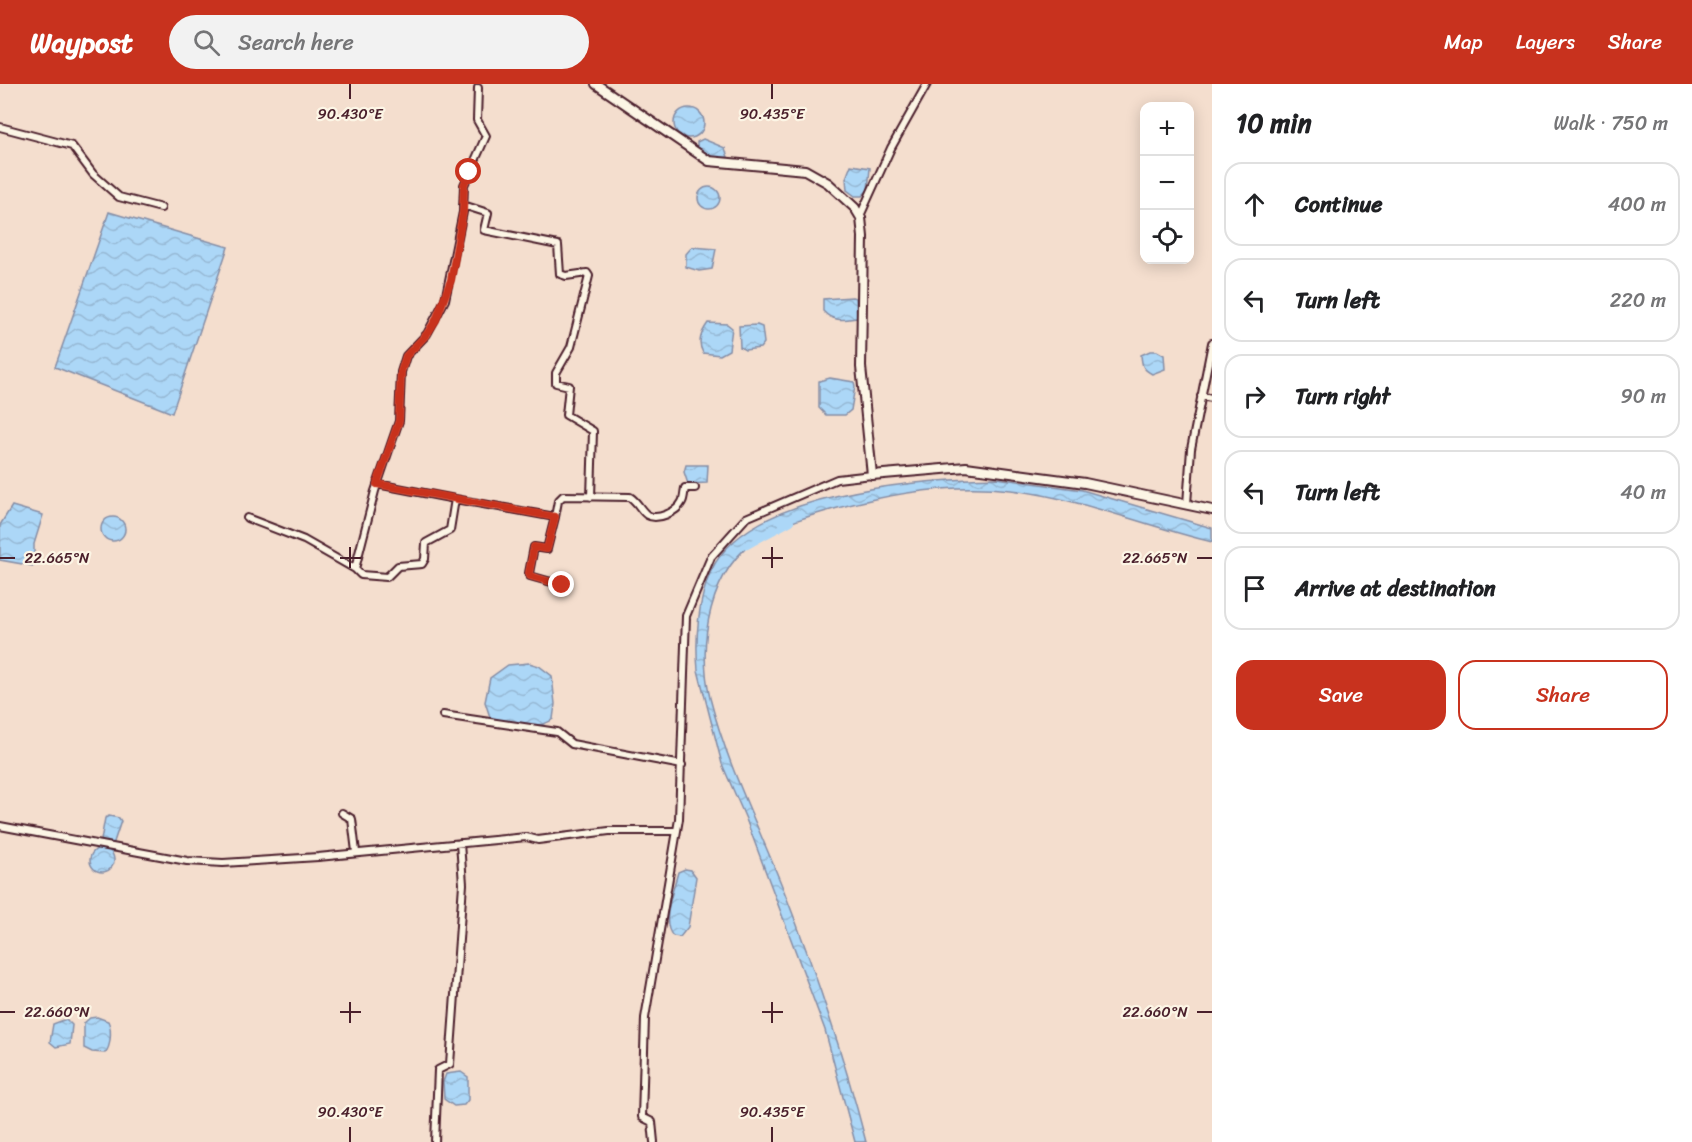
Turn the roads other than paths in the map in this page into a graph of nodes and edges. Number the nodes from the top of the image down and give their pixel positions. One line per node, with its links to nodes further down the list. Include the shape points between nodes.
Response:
1 (596, 84): 7 (main road, via 710,161 805,170 843,195)
2 (927, 84): 7 (street, via 881,167)
3 (478, 88): 5 (street, via 477,120 486,136 464,185)
4 (0, 128): 6 (street, via 72,146 93,174 119,197)
5 (463, 205): 12 (street, via 445,300 427,334 406,356 401,372 399,421); 14 (street, via 488,213 484,230 558,245 560,274 589,276 571,347 556,373 556,383 570,387 567,416 593,431)
6 (161, 208)
7 (860, 216): 11 (main road, via 864,258 861,367)
8 (1212, 343): 9 (street)
9 (1202, 396): 10 (street); 16 (street, via 1191,449)
10 (1212, 398)
11 (872, 475): 16 (main road, via 966,467 1085,483); 23 (street, via 837,479 746,518 711,557 686,616)
12 (377, 484): 15 (street); 20 (street)
13 (695, 488): 14 (street, via 685,488 682,503 655,517 646,514 630,497)
14 (591, 497): 18 (street, via 563,496)
15 (455, 499): 18 (street); 20 (street, via 450,530 426,543 422,564 398,566 387,577 361,575)
16 (1187, 504): 17 (main road)
17 (1212, 510)
18 (555, 517): 21 (street, via 547,549 534,547 529,573)
19 (247, 518): 20 (street, via 304,540)
20 (355, 569)
21 (562, 585)
22 (443, 715): 23 (street, via 557,732 572,744)
23 (682, 765): 26 (street)
24 (342, 813): 28 (street, via 352,819)
25 (0, 826): 28 (street, via 187,861 223,863)
26 (678, 831): 27 (street, via 609,831 538,840 526,837); 30 (street, via 645,1018 642,1117 652,1122)
27 (460, 843): 28 (street); 29 (street, via 463,884 450,1064 438,1070)
28 (356, 852)
29 (435, 1142)
30 (654, 1142)

